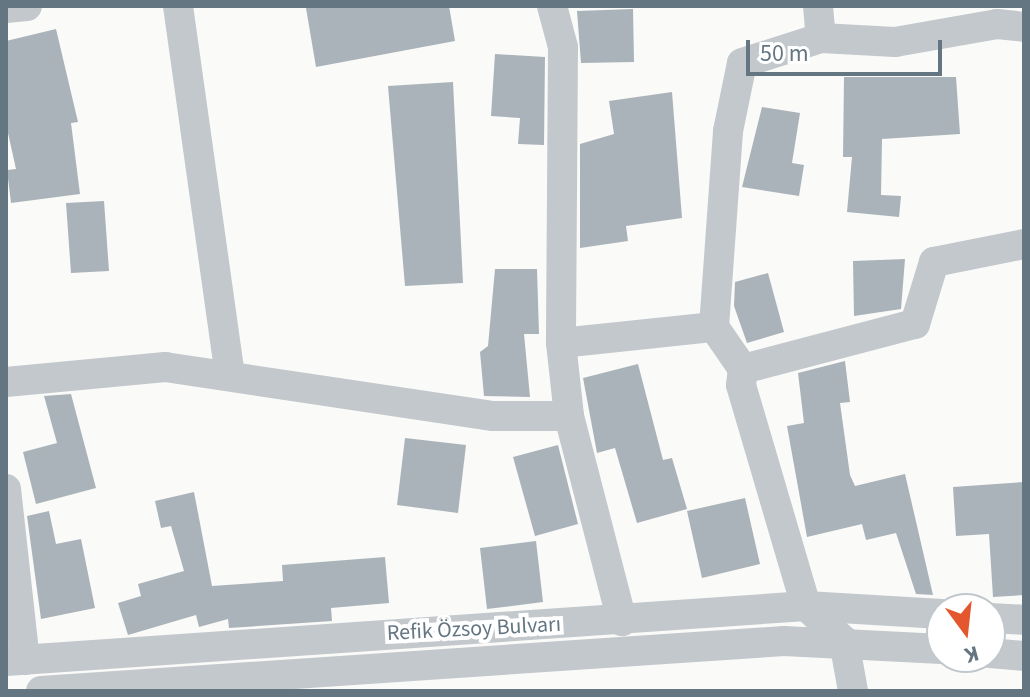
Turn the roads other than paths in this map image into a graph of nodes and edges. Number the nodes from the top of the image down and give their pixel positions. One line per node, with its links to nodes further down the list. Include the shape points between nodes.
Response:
1 (27, 6): 5 (street)
2 (178, 6): 12 (street)
3 (552, 6): 10 (street, via 563,47)
4 (818, 6): 7 (street)
5 (6, 8)
6 (1005, 19): 7 (street, via 895,42)
7 (821, 38): 9 (street, via 742,63 728,131)
8 (1024, 244): 11 (street, via 934,262 915,324)
9 (714, 327): 10 (street); 11 (street)
10 (561, 343): 14 (street)
11 (743, 369): 16 (street)
12 (230, 375): 13 (street, via 165,367); 14 (street, via 493,416)
13 (6, 382)
14 (569, 416): 18 (street)
15 (6, 489): 21 (street)
16 (806, 606): 17 (street, Refik Özsoy Bulvarı); 18 (street, Refik Özsoy Bulvarı); 19 (street)
17 (926, 613)
18 (622, 621): 21 (street, Refik Özsoy Bulvarı)
19 (844, 641): 20 (street, Refik Özsoy Bulvarı); 22 (street, Refik Özsoy Bulvarı); 24 (street)
20 (926, 648)
21 (16, 660)
22 (375, 678): 23 (street, Refik Özsoy Bulvarı)
23 (41, 691)
24 (853, 691)

